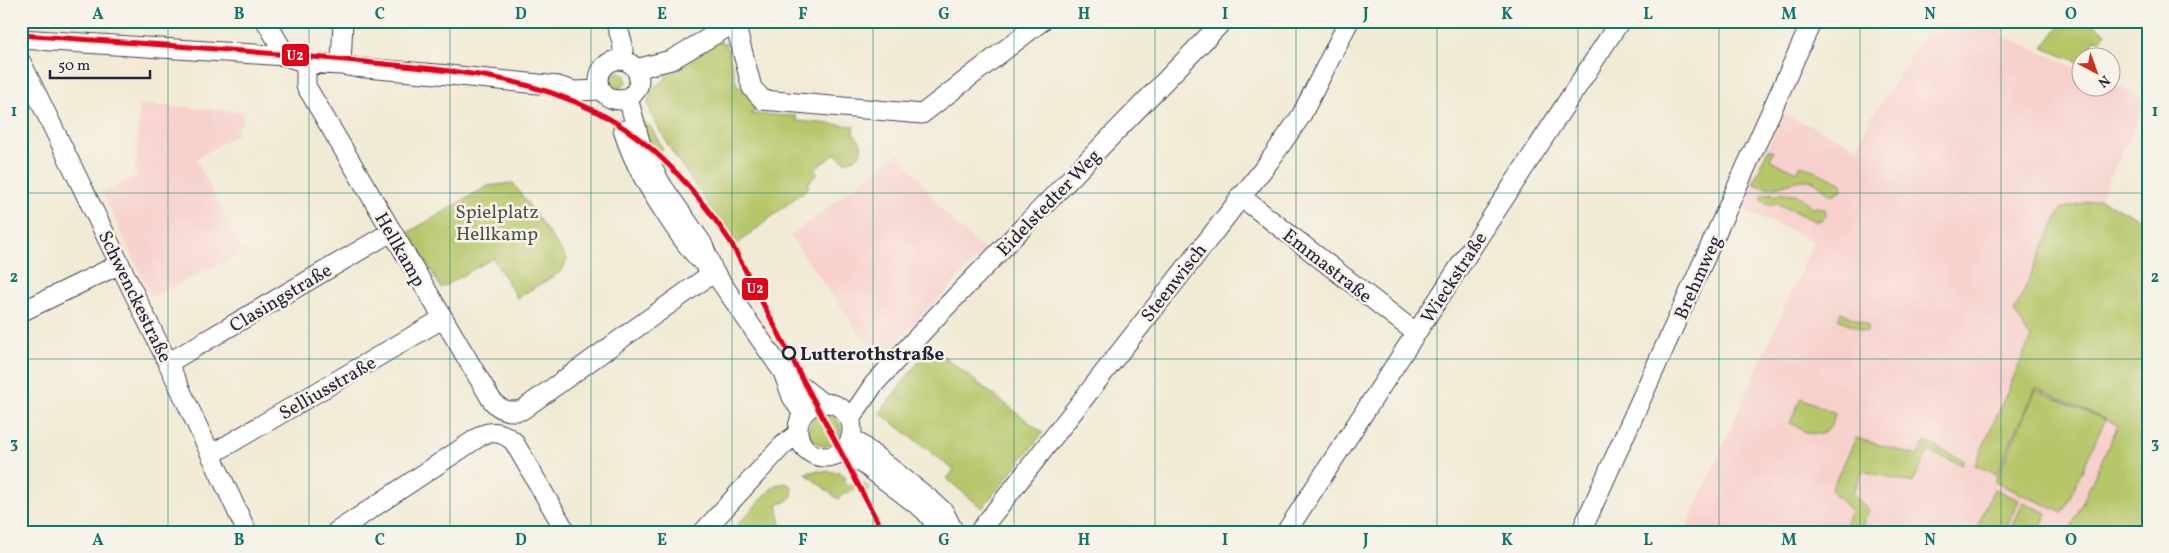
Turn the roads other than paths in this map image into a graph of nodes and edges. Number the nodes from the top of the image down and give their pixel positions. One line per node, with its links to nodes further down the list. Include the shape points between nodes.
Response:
1 (266, 21): 11 (street)
2 (343, 21): 14 (street)
3 (1042, 21): 8 (street, via 922,114 762,100 752,88)
4 (1224, 21): 29 (street, Eidelstedter Weg, via 874,384)
5 (1349, 21): 18 (street, Steenwisch, via 1301,116)
6 (1620, 21): 24 (street, Wieckstraße)
7 (1812, 21): 41 (street, Brehmweg)
8 (737, 22): 15 (street, via 671,60)
9 (615, 23): 15 (street, via 610,42)
10 (21, 39): 11 (street)
11 (286, 56): 13 (street)
12 (21, 62): 20 (street, Schwenckestraße)
13 (306, 63): 14 (street); 19 (street, Hellkamp, via 306,86)
14 (341, 64): 16 (street, via 558,86 574,91)
15 (624, 64): 16 (street, via 602,68); 17 (street, via 639,84 635,92)
16 (600, 84): 17 (street, via 607,97)
17 (622, 99): 21 (street, via 648,160 702,243)
18 (1240, 196): 24 (street, Emmastraße); 39 (street, Steenwisch)
19 (391, 232): 23 (street, Hellkamp); 25 (street, Clasingstraße)
20 (120, 264): 22 (street); 25 (street, Schwenckestraße)
21 (714, 272): 23 (street, Hellkamp, via 522,410 506,411 495,405); 26 (street)
22 (21, 312)
23 (442, 319): 32 (street, Selliusstraße)
24 (1416, 333): 40 (street, Wieckstraße)
25 (168, 363): 32 (street, Schwenckestraße)
26 (783, 372): 27 (street); 28 (street, via 792,397)
27 (822, 403): 28 (street); 29 (street, via 835,405)
28 (803, 414): 30 (street)
29 (846, 429): 31 (street, via 836,454 822,456); 34 (street, via 944,512)
30 (798, 433): 31 (street); 33 (street)
31 (809, 451): 33 (street, via 789,457)
32 (212, 454): 35 (street, Schwenckestraße)
33 (759, 473): 38 (street)
34 (954, 531)
35 (247, 532)
36 (336, 532): 37 (street, via 482,436 498,432 514,442)
37 (566, 532)
38 (703, 532)
39 (979, 532)
40 (1286, 532)
41 (1581, 532)

